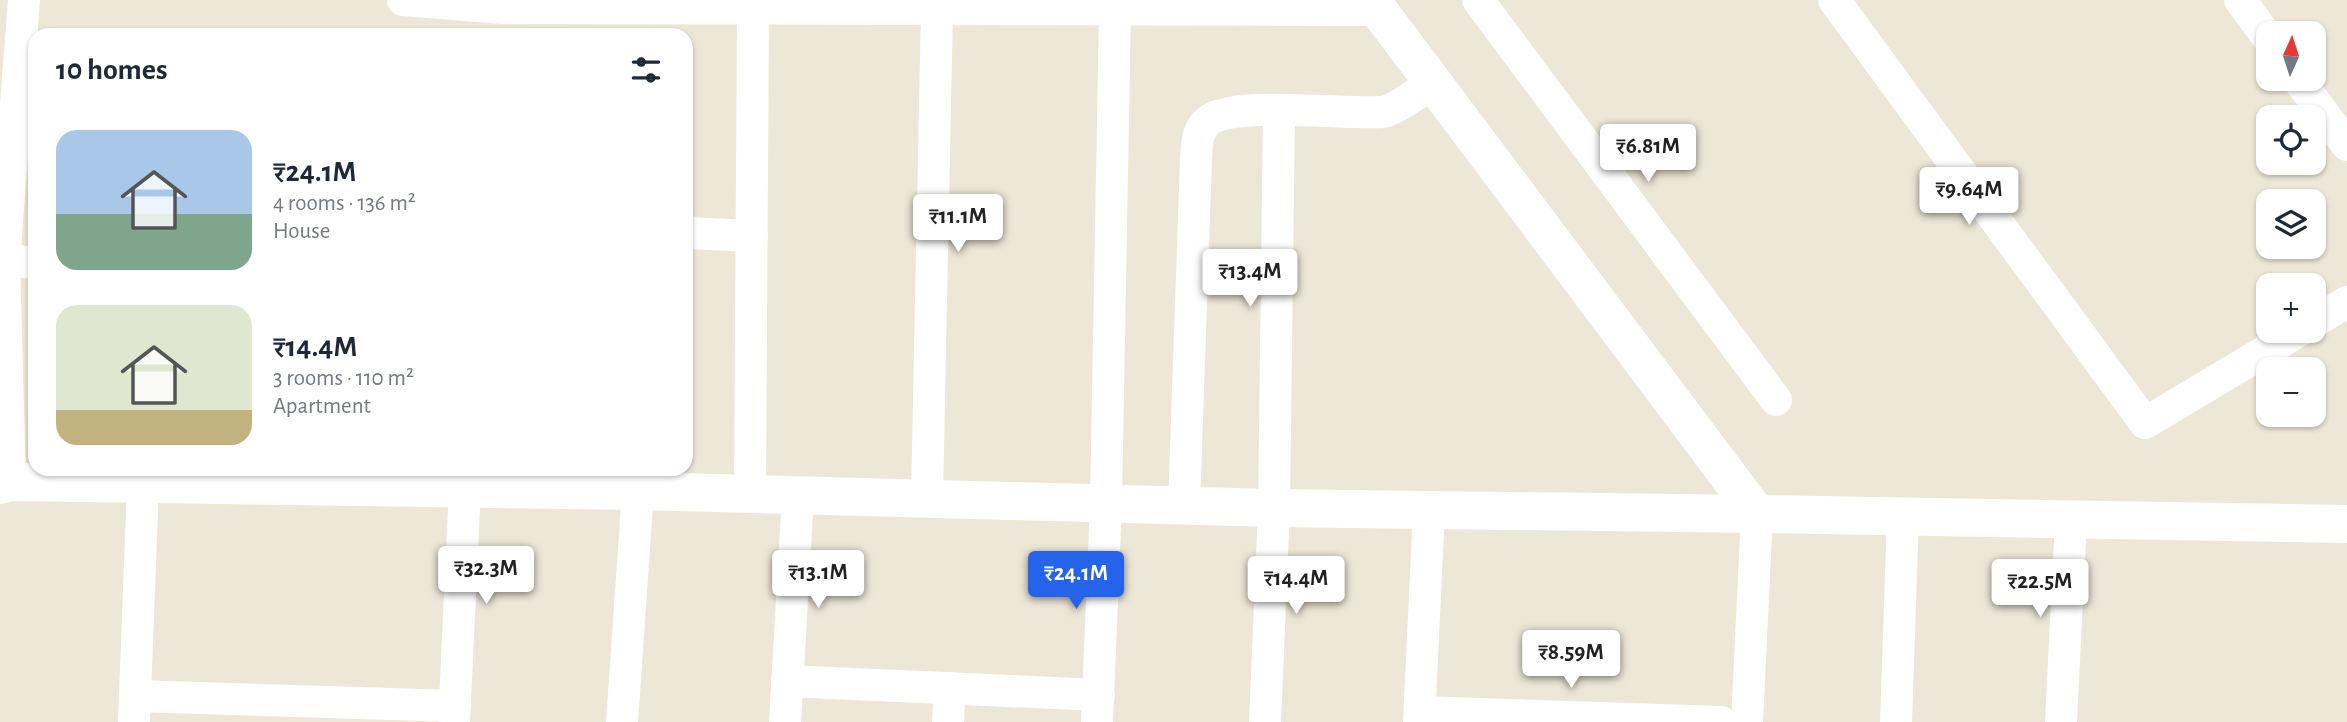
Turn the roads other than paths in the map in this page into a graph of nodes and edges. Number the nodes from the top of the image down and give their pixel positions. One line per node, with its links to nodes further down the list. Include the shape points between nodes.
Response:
1 (24, 0): 18 (street)
2 (403, 0): 10 (street)
3 (1478, 0): 23 (street)
4 (1834, 0): 22 (street, via 2145,423)
5 (2240, 0): 11 (street)
6 (1375, 5): 9 (street); 12 (street)
7 (736, 6): 8 (street); 10 (street); 17 (street)
8 (937, 9): 9 (street); 30 (street)
9 (1115, 10): 31 (street)
10 (503, 14)
11 (2256, 22)
12 (1433, 83): 14 (street, via 1386,112); 35 (street)
13 (2307, 91): 15 (street)
14 (1279, 110): 32 (street, via 1222,113 1201,128 1197,140); 33 (street)
15 (2347, 145)
16 (693, 233): 17 (street)
17 (752, 236): 28 (street)
18 (2, 260): 19 (street); 25 (street)
19 (28, 262)
20 (2347, 302): 21 (street)
21 (2326, 315)
22 (2279, 343)
23 (1776, 400)
24 (485, 482): 26 (street); 27 (street); 44 (street)
25 (5, 484): 26 (street)
26 (143, 484): 42 (street)
27 (638, 491): 28 (street); 47 (street)
28 (750, 494): 29 (street)
29 (798, 495): 30 (street); 39 (street)
30 (927, 498): 31 (street)
31 (1107, 503): 32 (street); 41 (street)
32 (1184, 506): 33 (street)
33 (1274, 508): 34 (street); 50 (street)
34 (1429, 510): 35 (street); 45 (street)
35 (1757, 514): 36 (street); 52 (street)
36 (1903, 516): 37 (street); 53 (street)
37 (2071, 519): 38 (street); 54 (street)
38 (2347, 524)
39 (787, 681): 40 (street); 48 (street)
40 (950, 688): 41 (street); 49 (street)
41 (1098, 708)
42 (135, 709): 43 (street)
43 (303, 712): 44 (street)
44 (454, 714)
45 (1420, 717): 46 (street)
46 (1580, 720): 51 (street)
47 (622, 722)
48 (785, 722)
49 (948, 722)
50 (1265, 722)
51 (1721, 722)
52 (1747, 722)
53 (1896, 722)
54 (2061, 722)

